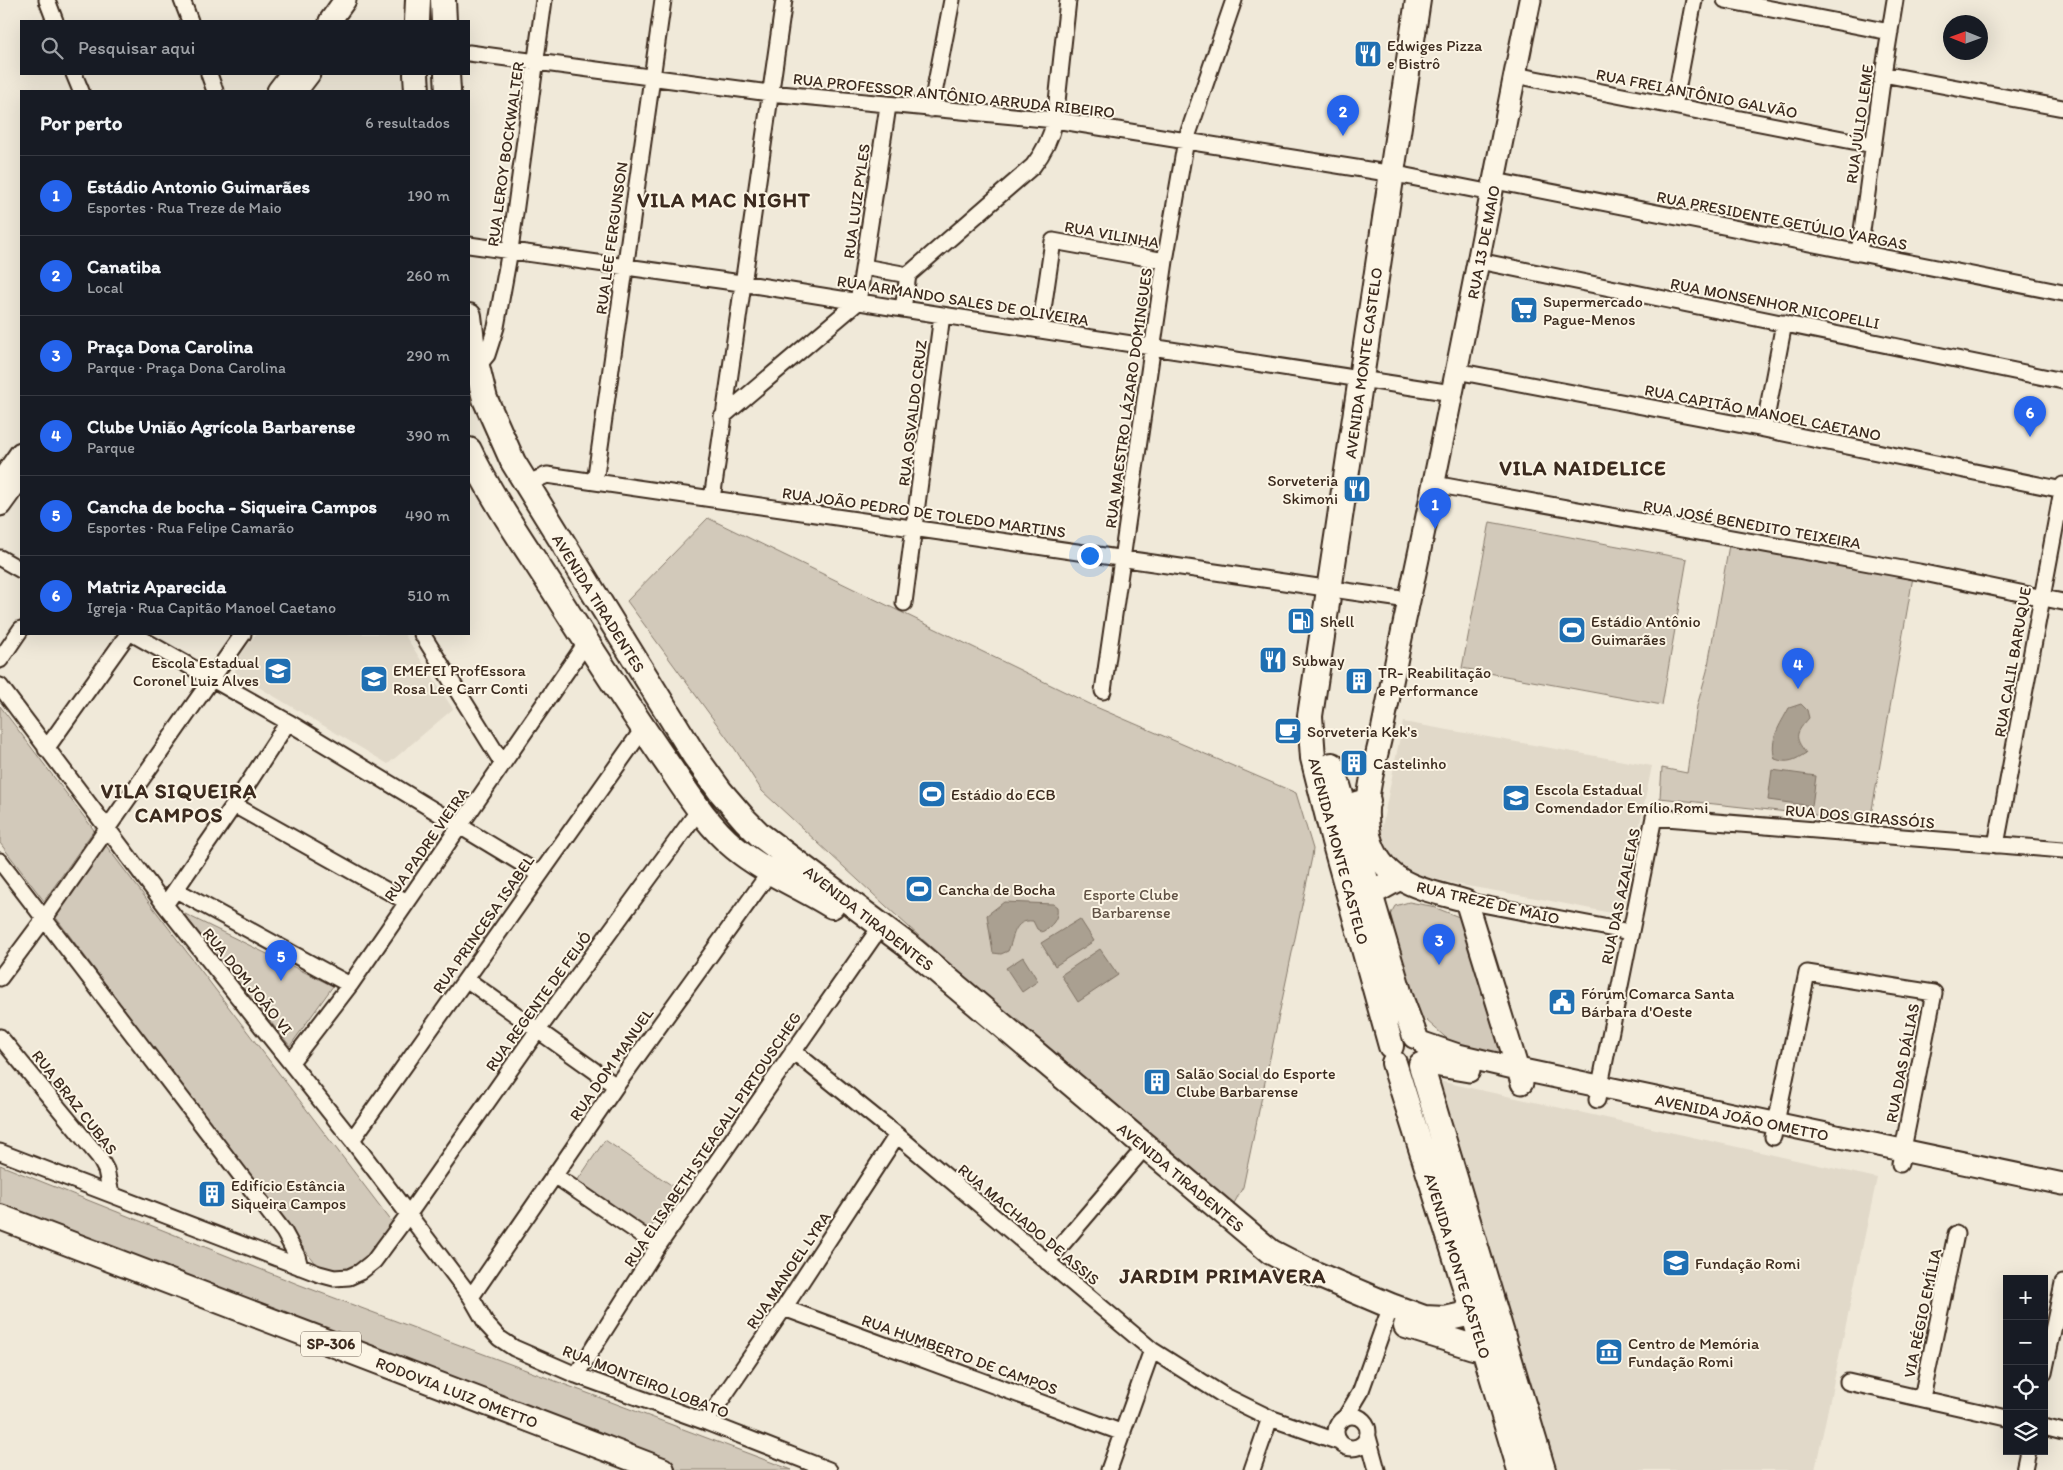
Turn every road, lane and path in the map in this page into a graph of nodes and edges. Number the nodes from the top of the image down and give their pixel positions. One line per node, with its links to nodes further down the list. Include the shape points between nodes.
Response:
1 (47, 0): 18 (street)
2 (182, 0): 19 (street)
3 (345, 0): 20 (street)
4 (418, 0): 21 (main road)
5 (443, 0): 22 (main road)
6 (544, 0): 25 (street, RUA LEROY BOCKWALTER)
7 (662, 0): 34 (street, RUA LEE FERGUNSON)
8 (784, 0): 41 (street)
9 (952, 0): 45 (street)
10 (1068, 0): 46 (street)
11 (1234, 0): 47 (street, RUA MAESTRO LÁZARO DOMINGUES)
12 (1418, 0): 49 (main road, AVENIDA MONTE CASTELO)
13 (1431, 0): 49 (main road, AVENIDA MONTE CASTELO)
14 (1530, 0): 33 (street, RUA 13 DE MAIO)
15 (1694, 0): 43 (street)
16 (1725, 0): 23 (street)
17 (1895, 0): 23 (street, RUA JÚLIO LEME)
18 (55, 20)
19 (190, 20)
20 (331, 20)
21 (417, 20)
22 (444, 20)
23 (1890, 32): 26 (street, RUA JÚLIO LEME)
24 (470, 53): 25 (street, RUA PROFESSOR ANTÔNIO ARRUDA RIBEIRO)
25 (535, 61): 34 (street, RUA PROFESSOR ANTÔNIO ARRUDA RIBEIRO); 52 (street, RUA LEROY BOCKWALTER)
26 (1883, 74): 44 (street); 48 (street, RUA JÚLIO LEME)
27 (74, 75): 35 (street)
28 (209, 75): 36 (street)
29 (290, 75): 37 (street)
30 (308, 75): 38 (street)
31 (416, 75): 39 (main road)
32 (447, 75): 40 (main road)
33 (1515, 75): 43 (street, RUA FREI ANTÔNIO GALVÃO); 50 (street, RUA 13 DE MAIO)
34 (652, 78): 41 (street, RUA PROFESSOR ANTÔNIO ARRUDA RIBEIRO); 56 (street, RUA LEE FERGUNSON)
35 (81, 90)
36 (215, 90)
37 (279, 90)
38 (297, 90)
39 (416, 90)
40 (448, 90)
41 (770, 93): 42 (street, RUA PROFESSOR ANTÔNIO ARRUDA RIBEIRO); 59 (street)
42 (888, 106): 45 (street, RUA PROFESSOR ANTÔNIO ARRUDA RIBEIRO); 57 (street, RUA LUIZ PYLES)
43 (1674, 106): 48 (street, RUA FREI ANTÔNIO GALVÃO)
44 (2063, 108)
45 (931, 109): 46 (street, RUA PROFESSOR ANTÔNIO ARRUDA RIBEIRO)
46 (1055, 120): 47 (street, RUA PROFESSOR ANTÔNIO ARRUDA RIBEIRO); 58 (street, via 1044,152 1033,166)
47 (1186, 140): 49 (street, RUA PROFESSOR ANTÔNIO ARRUDA RIBEIRO); 54 (street, RUA MAESTRO LÁZARO DOMINGUES)
48 (1873, 145): 53 (street, RUA JÚLIO LEME)
49 (1398, 175): 50 (street, RUA PROFESSOR ANTÔNIO ARRUDA RIBEIRO); 70 (main road, AVENIDA MONTE CASTELO)
50 (1494, 187): 53 (street, RUA PRESIDENTE GETÚLIO VARGAS); 55 (street, RUA 13 DE MAIO)
51 (470, 245): 52 (street, RUA ARMANDO SALES DE OLIVEIRA)
52 (510, 250): 56 (street, RUA ARMANDO SALES DE OLIVEIRA); 68 (street, RUA LEROY BOCKWALTER, via 494,335 487,355)
53 (1859, 253): 60 (street, RUA PRESIDENTE GETÚLIO VARGAS)
54 (1165, 261): 66 (street, RUA VILINHA, via 1053,241); 67 (street, RUA MAESTRO LÁZARO DOMINGUES)
55 (1479, 261): 65 (street, RUA MONSENHOR NICOPELLI); 69 (street, RUA 13 DE MAIO)
56 (625, 266): 59 (street, RUA ARMANDO SALES DE OLIVEIRA); 78 (street, RUA LEE FERGUNSON)
57 (864, 267): 58 (street); 61 (street, RUA LUIZ PYLES)
58 (908, 275): 62 (street)
59 (741, 283): 61 (street, RUA ARMANDO SALES DE OLIVEIRA); 73 (street)
60 (2063, 293)
61 (858, 302): 62 (street, RUA ARMANDO SALES DE OLIVEIRA); 73 (street)
62 (903, 309): 63 (street, RUA ARMANDO SALES DE OLIVEIRA)
63 (942, 315): 66 (street, RUA ARMANDO SALES DE OLIVEIRA); 85 (street, RUA OSVALDO CRUZ)
64 (470, 322): 68 (main road, AVENIDA TIRADENTES)
65 (1784, 323): 71 (street, RUA MONSENHOR NICOPELLI); 74 (street)
66 (1040, 330): 67 (street, RUA ARMANDO SALES DE OLIVEIRA)
67 (1154, 347): 70 (street, RUA ARMANDO SALES DE OLIVEIRA); 87 (street, RUA MAESTRO LÁZARO DOMINGUES)
68 (477, 367): 80 (main road, AVENIDA TIRADENTES, via 499,434)
69 (1456, 371): 72 (street, RUA 13 DE MAIO); 74 (street, RUA CAPITÃO MANOEL CAETANO)
70 (1367, 380): 72 (street, RUA ARMANDO SALES DE OLIVEIRA); 89 (main road, AVENIDA MONTE CASTELO)
71 (2063, 381)
72 (1452, 393): 81 (street, RUA 13 DE MAIO)
73 (722, 417): 83 (street)
74 (1764, 429): 82 (street, RUA CAPITÃO MANOEL CAETANO)
75 (470, 452): 99 (main road, AVENIDA TIRADENTES, via 482,478)
76 (20, 454): 79 (street)
77 (20, 477): 84 (street)
78 (595, 482): 80 (street, RUA JOÃO PEDRO DE TOLEDO MARTINS, via 548,475); 83 (street, RUA JOÃO PEDRO DE TOLEDO MARTINS)
79 (0, 483)
80 (526, 484): 117 (main road, AVENIDA TIRADENTES, via 694,755 745,820)
81 (1434, 484): 90 (street, RUA JOSÉ BENEDITO TEIXEIRA, via 1919,572); 91 (street, RUA TREZE DE MAIO)
82 (2063, 488): 90 (street, RUA CALIL BARUQUE)
83 (712, 499): 85 (street, RUA JOÃO PEDRO DE TOLEDO MARTINS)
84 (0, 505)
85 (915, 528): 87 (street, RUA JOÃO PEDRO DE TOLEDO MARTINS); 93 (street, RUA OSVALDO CRUZ)
86 (0, 558): 88 (street)
87 (1123, 559): 89 (street, RUA JOÃO PEDRO DE TOLEDO MARTINS); 103 (street, RUA MAESTRO LÁZARO DOMINGUES)
88 (20, 569)
89 (1337, 590): 91 (street, RUA JOÃO PEDRO DE TOLEDO MARTINS); 110 (main road, AVENIDA MONTE CASTELO, via 1325,712 1330,757); 137 (main road, AVENIDA MONTE CASTELO, via 1312,695 1313,758)
90 (2042, 598): 92 (street, RUA JOSÉ BENEDITO TEIXEIRA); 115 (street, RUA CALIL BARUQUE)
91 (1408, 600): 108 (street, RUA TREZE DE MAIO)
92 (2063, 602)
93 (904, 603)
94 (20, 630): 100 (street)
95 (127, 635): 106 (street)
96 (135, 635): 101 (street)
97 (242, 635): 101 (street)
98 (423, 635): 107 (street)
99 (586, 644): 105 (main road, AVENIDA TIRADENTES); 107 (street, RUA PADRE VIEIRA)
100 (0, 660)
101 (212, 678): 104 (street); 114 (street)
102 (0, 686): 106 (street, RUA DOM JOÃO VI)
103 (1103, 691)
104 (288, 722): 109 (street); 113 (street)
105 (643, 729): 111 (main road, AVENIDA TIRADENTES); 120 (street, RUA PRINCESA ISABEL)
106 (46, 749): 114 (street, RUA DOM JOÃO VI)
107 (503, 764): 113 (street, RUA PADRE VIEIRA)
108 (1368, 802): 110 (main road); 121 (street, RUA TREZE DE MAIO, via 1367,822 1371,840 1386,868)
109 (234, 805): 122 (street); 125 (street)
110 (1343, 808): 123 (main road, AVENIDA MONTE CASTELO)
111 (699, 810): 119 (main road, AVENIDA TIRADENTES, via 734,847); 133 (street, RUA REGENTE DE FEIJÓ)
112 (1654, 817): 115 (street, RUA DOS GIRASSÓIS); 129 (street, RUA DAS AZALEIAS)
113 (460, 825): 120 (street); 125 (street, RUA PADRE VIEIRA)
114 (106, 828): 126 (street, RUA DOM JOÃO VI); 127 (street)
115 (1996, 845): 116 (street, RUA DOS GIRASSÓIS)
116 (2063, 850)
117 (783, 853): 119 (street, RUA DOM MANUEL); 128 (main road, AVENIDA TIRADENTES)
118 (0, 862): 127 (street)
119 (770, 872): 128 (main road, AVENIDA TIRADENTES); 140 (street, RUA DOM MANUEL)
120 (539, 874): 131 (street, RUA PRINCESA ISABEL)
121 (1397, 879): 123 (main road); 124 (street, RUA TREZE DE MAIO)
122 (176, 890): 126 (street); 132 (street)
123 (1370, 894): 136 (main road, AVENIDA MONTE CASTELO)
124 (1466, 900): 129 (street, RUA TREZE DE MAIO); 139 (street)
125 (407, 902): 132 (street, RUA PADRE VIEIRA)
126 (165, 906): 138 (street, RUA DOM JOÃO VI)
127 (44, 919): 130 (street); 157 (street, via 284,1232)
128 (877, 931): 135 (street, RUA ELISABETH STEAGALL PIRTOUSCHEG); 146 (main road, AVENIDA TIRADENTES, via 907,945)
129 (1630, 932): 141 (street, RUA DAS AZALEIAS)
130 (0, 978)
131 (466, 979): 133 (street); 144 (street, RUA PRINCESA ISABEL)
132 (350, 985): 138 (street, RUA PADRE VIEIRA)
133 (538, 1030): 140 (street); 152 (street, RUA REGENTE DE FEIJÓ)
134 (0, 1037): 150 (street, RUA BRAZ CUBAS, via 99,1157 106,1170)
135 (793, 1051): 143 (street, RUA MACHADO DE ASSIS); 155 (street, RUA ELISABETH STEAGALL PIRTOUSCHEG)
136 (1420, 1052): 137 (main road, via 1410,1070 1398,1068); 137 (main road, via 1409,1034 1398,1037); 139 (street, AVENIDA JOÃO OMETTO, via 1455,1068); 161 (main road, AVENIDA MONTE CASTELO)
137 (1393, 1055): 161 (main road, AVENIDA MONTE CASTELO)
138 (291, 1062): 144 (street, RUA DOM JOÃO VI)
139 (1520, 1076): 141 (street, AVENIDA JOÃO OMETTO)
140 (616, 1086): 148 (street, RUA DOM MANUEL)
141 (1599, 1093): 142 (street, AVENIDA JOÃO OMETTO)
142 (1774, 1131): 147 (street, AVENIDA JOÃO OMETTO); 147 (street, RUA DAS DÁLIAS, via 1807,973 1934,993)
143 (897, 1135): 156 (street, RUA MACHADO DE ASSIS); 160 (street, RUA MANOEL LYRA)
144 (352, 1140): 152 (street, RUA DOM JOÃO VI)
145 (0, 1152): 150 (street, RUA REGENTE DE FEIJÓ)
146 (1141, 1152): 156 (street); 162 (main road, AVENIDA TIRADENTES, via 1268,1264 1300,1281)
147 (1902, 1157): 149 (street, AVENIDA JOÃO OMETTO); 151 (street, AVENIDA JOÃO OMETTO)
148 (554, 1174): 155 (street); 159 (street, RUA DOM MANUEL)
149 (2063, 1184)
150 (111, 1194): 157 (street, RUA REGENTE DE FEIJÓ)
151 (2063, 1199)
152 (408, 1215): 157 (street, RUA REGENTE DE FEIJÓ, via 374,1260 360,1272 334,1278); 159 (street, RUA DOM JOÃO VI)
153 (0, 1217): 182 (main road, RODOVIA LUIZ OMETTO / SP-306)
154 (1956, 1234): 170 (street, VIA RÉGIO EMÍLIA)
155 (658, 1246): 167 (street, RUA ELISABETH STEAGALL PIRTOUSCHEG)
156 (1047, 1262): 165 (street, RUA MACHADO DE ASSIS)
157 (300, 1267)
158 (2063, 1283): 166 (street)
159 (471, 1297): 167 (street, RUA MONTEIRO LOBATO, via 487,1325 499,1338 514,1348)
160 (784, 1308): 174 (street, RUA MANOEL LYRA); 178 (street, RUA HUMBERTO DE CAMPOS)
161 (1484, 1310): 162 (main road, AVENIDA TIRADENTES, via 1434,1320); 164 (main road, AVENIDA MONTE CASTELO)
162 (1389, 1312): 163 (main road, AVENIDA TIRADENTES); 173 (street)
163 (1448, 1340): 164 (main road, AVENIDA TIRADENTES, via 1473,1347); 168 (main road)
164 (1494, 1345): 168 (main road, AVENIDA MONTE CASTELO); 188 (main road, AVENIDA MONTE CASTELO)
165 (1152, 1350): 172 (street, RUA MACHADO DE ASSIS, via 1223,1395); 178 (street)
166 (2046, 1365)
167 (576, 1375): 174 (street, RUA MONTEIRO LOBATO)
168 (1492, 1375): 187 (main road, AVENIDA MONTE CASTELO)
169 (1848, 1382): 170 (street)
170 (1922, 1398): 171 (street)
171 (2003, 1417)
172 (1270, 1418): 176 (street, RUA MACHADO DE ASSIS); 185 (street)
173 (1347, 1421): 176 (street, RUA MACHADO DE ASSIS); 179 (street, via 1367,1426); 180 (street, via 1336,1434)
174 (706, 1422): 183 (street, RUA MONTEIRO LOBATO)
175 (2048, 1428): 177 (street)
176 (1308, 1431): 180 (street, RUA MACHADO DE ASSIS)
177 (2063, 1432)
178 (1123, 1433): 184 (street)
179 (1368, 1437): 180 (street, via 1362,1446); 186 (street)
180 (1346, 1446): 186 (street)
181 (2027, 1455): 189 (street)
182 (662, 1470)
183 (829, 1470)
184 (1109, 1470)
185 (1252, 1470)
186 (1377, 1470)
187 (1520, 1470)
188 (1543, 1470)
189 (2024, 1470)

